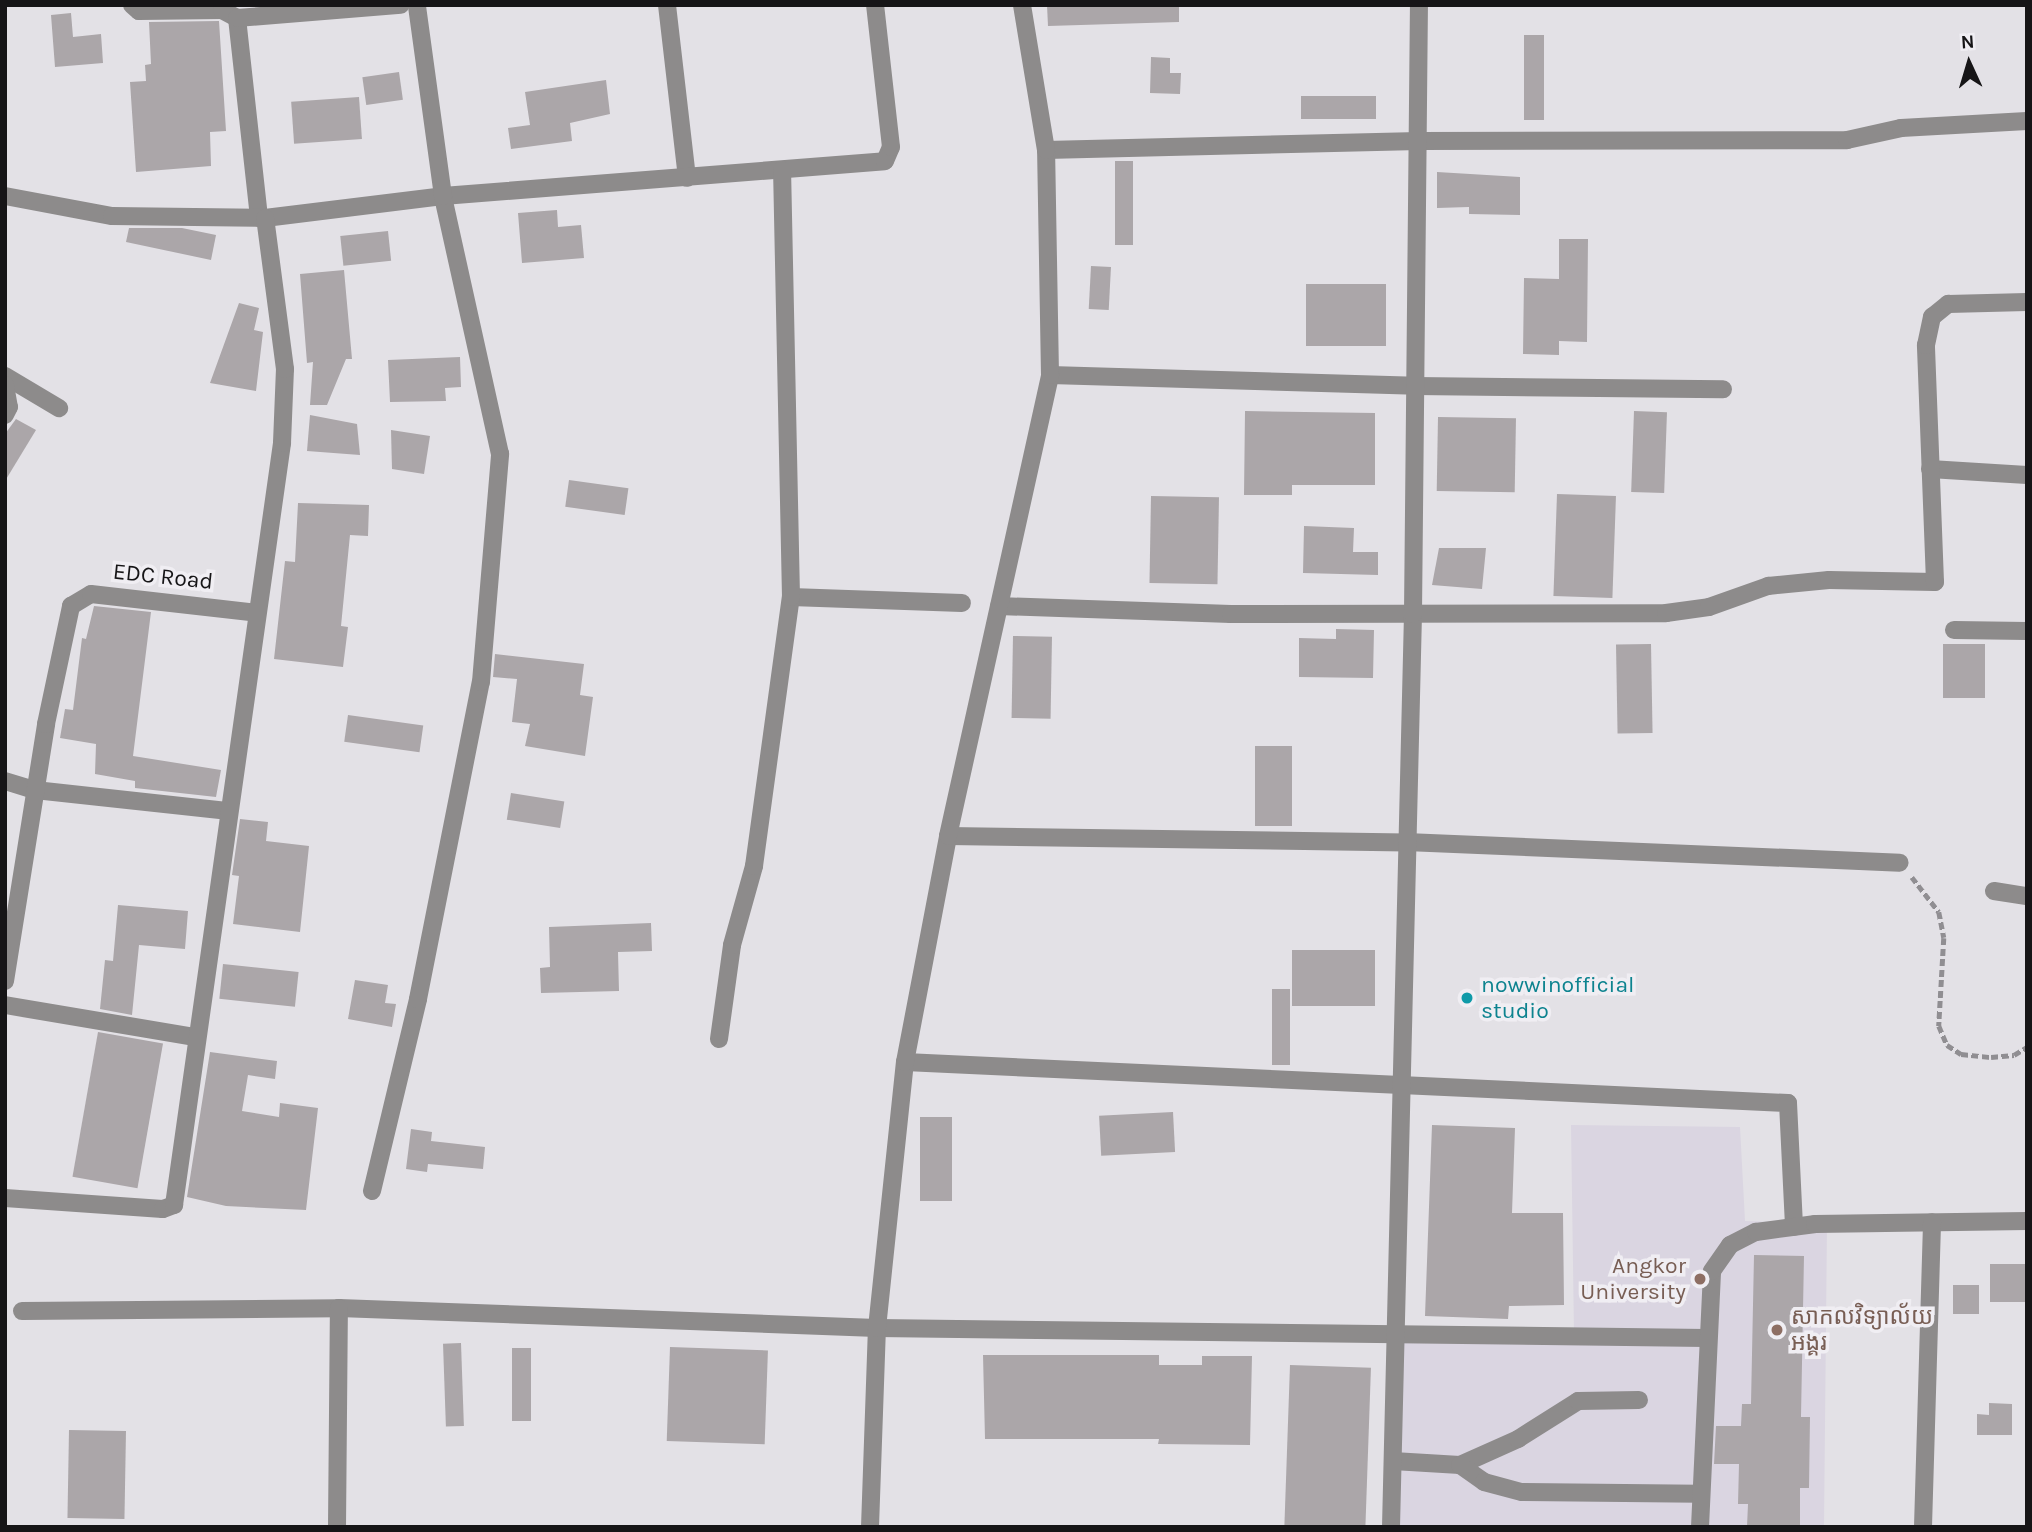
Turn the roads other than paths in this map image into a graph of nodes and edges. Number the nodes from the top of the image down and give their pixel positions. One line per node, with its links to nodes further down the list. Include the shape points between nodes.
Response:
1 (132, 5): 8 (street, via 139,11 230,11)
2 (400, 5): 8 (street)
3 (417, 5): 15 (street)
4 (667, 5): 13 (street)
5 (875, 5): 12 (street, via 891,147 885,161)
6 (1022, 5): 11 (street)
7 (1419, 5): 10 (street)
8 (237, 18): 16 (street)
9 (2027, 121): 10 (street, via 1926,125 1847,141)
10 (1419, 141): 11 (street); 21 (street)
11 (1046, 150): 18 (street)
12 (782, 170): 13 (street); 27 (street)
13 (687, 178): 15 (street)
14 (5, 196): 16 (street, via 112,216)
15 (443, 196): 16 (street); 48 (street, via 500,454 481,682 418,999)
16 (262, 218): 30 (street, via 280,319 284,405)
17 (2027, 302): 25 (street, via 1948,303 1932,317 1926,345)
18 (1050, 375): 21 (street); 29 (street)
19 (5, 376): 23 (street)
20 (5, 384): 24 (street, via 9,407)
21 (1415, 386): 22 (street); 31 (street)
22 (1723, 389)
23 (59, 408)
24 (5, 415)
25 (1930, 469): 26 (street); 31 (street, via 1935,582 1829,580 1768,586 1709,607 1666,613)
26 (2027, 475)
27 (791, 597): 28 (street); 45 (street, via 754,866 732,945)
28 (962, 603)
29 (999, 606): 31 (street); 37 (street)
30 (257, 613): 35 (street, EDC Road, via 91,594 75,601 61,640); 36 (street)
31 (1413, 614): 38 (street)
32 (1954, 630): 33 (street)
33 (2027, 631)
34 (5, 781): 35 (street)
35 (35, 790): 36 (street); 42 (street, EDC Road)
36 (227, 811): 44 (street)
37 (948, 836): 38 (street); 46 (street)
38 (1406, 842): 39 (street); 47 (street)
39 (1900, 863)
40 (1994, 891): 41 (street)
41 (2027, 896)
42 (5, 981)
43 (5, 1004): 44 (street)
44 (194, 1037): 49 (street, via 174,1205 163,1209)
45 (719, 1039)
46 (905, 1062): 47 (street); 55 (street)
47 (1400, 1083): 52 (street, via 1788,1103); 56 (street)
48 (372, 1191)
49 (5, 1198)
50 (2027, 1221): 51 (street)
51 (1932, 1222): 52 (street); 66 (street)
52 (1794, 1227): 57 (street, via 1756,1231 1730,1245 1712,1271)
53 (339, 1308): 54 (street); 55 (street); 62 (street)
54 (22, 1311)
55 (877, 1328): 56 (street); 63 (street)
56 (1399, 1333): 57 (street); 59 (street)
57 (1706, 1338): 61 (street)
58 (1639, 1400): 60 (street, via 1578,1401 1518,1439)
59 (1393, 1461): 60 (street); 64 (street)
60 (1460, 1465): 61 (street, via 1484,1482 1522,1492)
61 (1699, 1494): 65 (street)
62 (337, 1527)
63 (870, 1527)
64 (1391, 1527)
65 (1700, 1527)
66 (1923, 1527)

